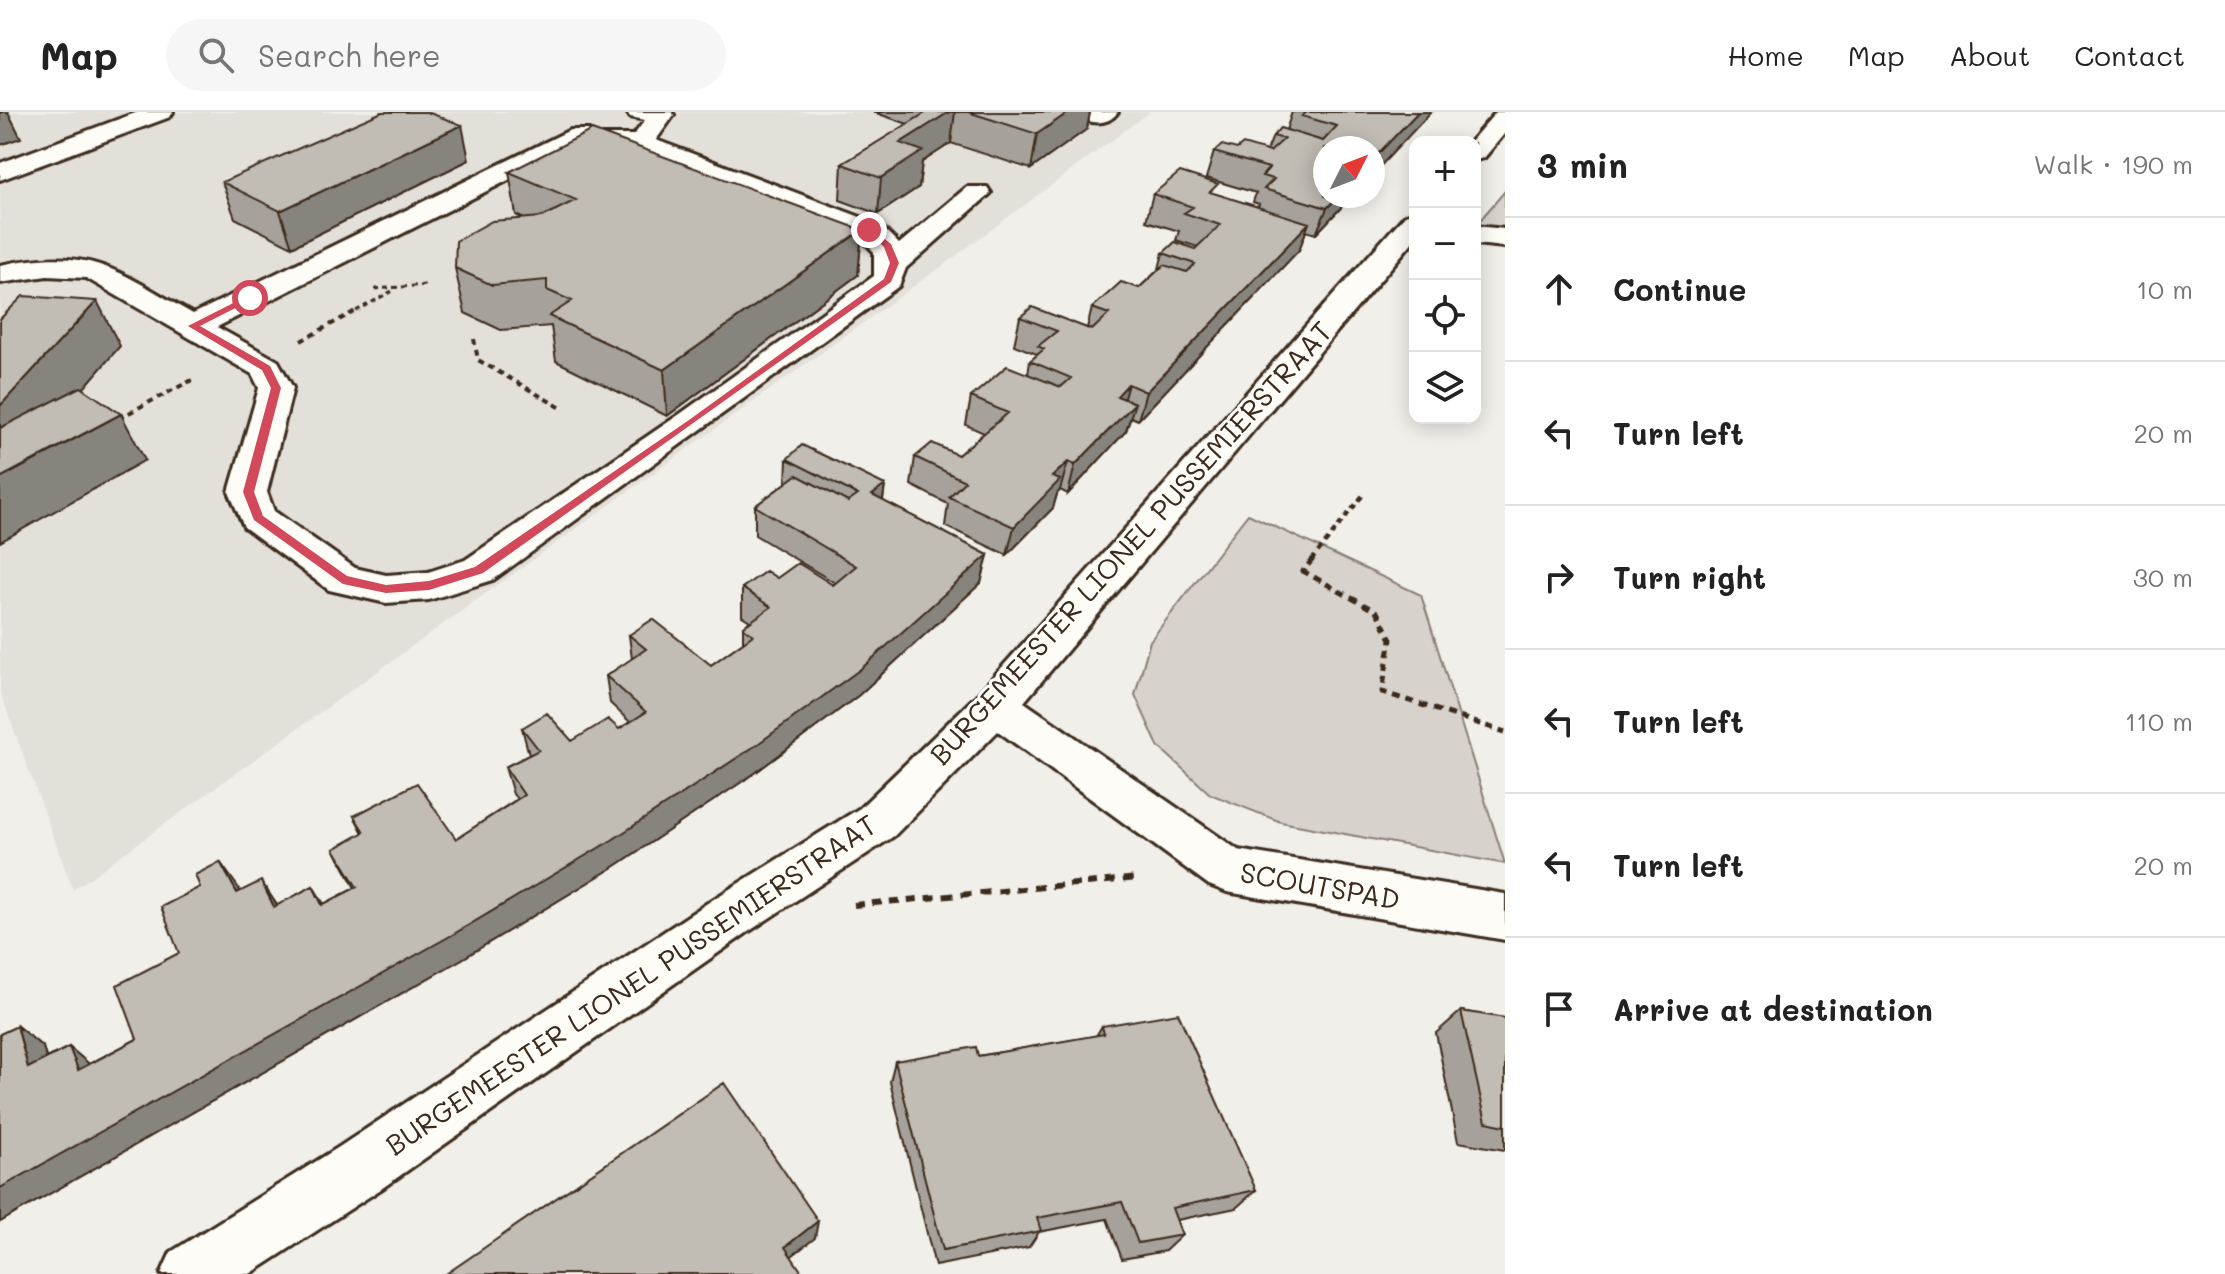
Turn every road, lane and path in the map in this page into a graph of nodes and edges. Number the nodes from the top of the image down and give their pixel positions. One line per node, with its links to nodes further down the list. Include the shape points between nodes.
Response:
1 (161, 112): 7 (street)
2 (1088, 112): 3 (street)
3 (1106, 112)
4 (1505, 117): 6 (street)
5 (652, 120): 12 (street, via 869,230 888,246); 15 (street, via 587,125)
6 (1481, 145)
7 (0, 172)
8 (977, 193): 12 (street)
9 (1409, 230): 21 (street, BURGEMEESTER LIONEL PUSSEMIERSTRAAT)
10 (1481, 236): 11 (street)
11 (1505, 238)
12 (894, 263): 17 (street, via 888,280 680,431 479,570 429,586 386,589 343,580 258,518 248,492 276,388 266,368)
13 (0, 274): 15 (street, via 64,265 94,270)
14 (398, 287): 17 (path)
15 (193, 326): 17 (street)
16 (474, 339): 18 (path, via 478,360)
17 (251, 359): 19 (path)
18 (563, 409)
19 (116, 420)
20 (1363, 495): 22 (path, via 1303,571 1377,612 1391,639 1382,692)
21 (995, 705): 23 (street, SCOUTSPAD); 26 (street, BURGEMEESTER LIONEL PUSSEMIERSTRAAT, via 877,822)
22 (1505, 732)
23 (1227, 870): 24 (path); 25 (street, SCOUTSPAD)
24 (838, 906)
25 (1505, 917)
26 (193, 1274)

